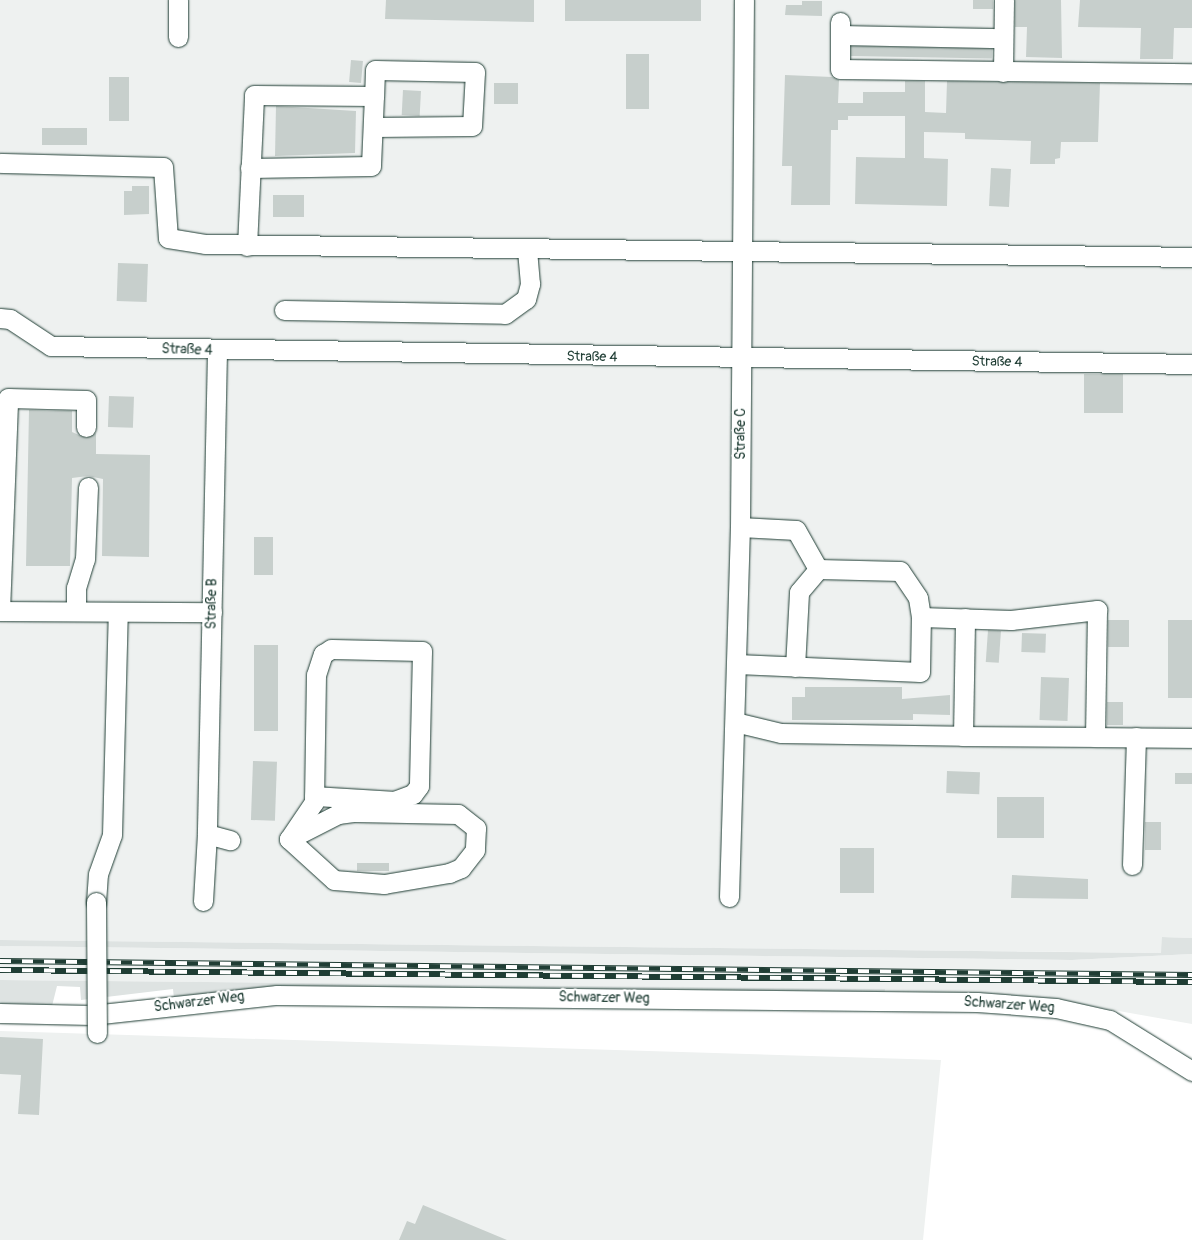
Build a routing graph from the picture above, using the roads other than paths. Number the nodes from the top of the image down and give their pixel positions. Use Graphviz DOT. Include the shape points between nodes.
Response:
graph roads {
  1 [pos="178,0"];
  2 [pos="744,0"];
  3 [pos="1004,0"];
  4 [pos="178,37"];
  5 [pos="1003,38"];
  6 [pos="1003,72"];
  7 [pos="1192,73"];
  8 [pos="374,96"];
  9 [pos="374,127"];
  10 [pos="0,163"];
  11 [pos="250,168"];
  12 [pos="247,246"];
  13 [pos="527,250"];
  14 [pos="742,251"];
  15 [pos="1192,257"];
  16 [pos="284,310"];
  17 [pos="0,318"];
  18 [pos="217,351"];
  19 [pos="741,359"];
  20 [pos="1192,364"];
  21 [pos="86,427"];
  22 [pos="88,487"];
  23 [pos="740,527"];
  24 [pos="818,569"];
  25 [pos="0,610"];
  26 [pos="76,610"];
  27 [pos="118,612"];
  28 [pos="212,612"];
  29 [pos="921,617"];
  30 [pos="965,618"];
  31 [pos="737,664"];
  32 [pos="795,667"];
  33 [pos="736,722"];
  34 [pos="963,736"];
  35 [pos="1095,737"];
  36 [pos="1136,738"];
  37 [pos="1192,738"];
  38 [pos="314,796"];
  39 [pos="207,834"];
  40 [pos="289,839"];
  41 [pos="230,840"];
  42 [pos="1132,866"];
  43 [pos="729,897"];
  44 [pos="203,901"];
  45 [pos="0,1013"];
  46 [pos="97,1033"];
  47 [pos="1192,1070"];
  1 -- 4 [label="street"];
  2 -- 14 [label="street, Straße C"];
  3 -- 5 [label="street"];
  5 -- 6 [label="street"];
  5 -- 6 [label="street" via="840,29 840,69"];
  6 -- 7 [label="street"];
  8 -- 9 [label="street"];
  8 -- 9 [label="street" via="375,70 475,72 472,126"];
  8 -- 11 [label="street" via="254,95"];
  9 -- 11 [label="street" via="371,166"];
  10 -- 12 [label="street" via="164,167 168,238"];
  11 -- 12 [label="street"];
  12 -- 13 [label="street"];
  13 -- 14 [label="street"];
  13 -- 16 [label="street" via="530,284 526,298 505,314"];
  14 -- 15 [label="street"];
  14 -- 19 [label="street, Straße C"];
  17 -- 18 [label="street, Straße 4" via="10,319 51,346"];
  18 -- 19 [label="street, Straße 4"];
  18 -- 28 [label="street, Straße B"];
  19 -- 20 [label="street, Straße 4"];
  19 -- 23 [label="street, Straße C"];
  21 -- 25 [label="street" via="86,400 8,398"];
  22 -- 26 [label="street" via="85,560 76,588"];
  23 -- 24 [label="street" via="796,530"];
  23 -- 31 [label="street, Straße C"];
  24 -- 29 [label="street" via="900,570 918,598"];
  24 -- 32 [label="street" via="799,592"];
  25 -- 26 [label="street"];
  26 -- 27 [label="street"];
  27 -- 28 [label="street"];
  27 -- 46 [label="street, bridge" via="112,836 98,874 96,902"];
  28 -- 39 [label="street, Straße B"];
  29 -- 30 [label="street"];
  29 -- 32 [label="street" via="920,672"];
  30 -- 34 [label="street"];
  30 -- 35 [label="street" via="1011,620 1097,610"];
  31 -- 32 [label="street"];
  31 -- 33 [label="street, Straße C"];
  33 -- 34 [label="street" via="781,732"];
  33 -- 43 [label="street, Straße C"];
  34 -- 35 [label="street"];
  35 -- 36 [label="street"];
  36 -- 37 [label="street"];
  36 -- 42 [label="street"];
  38 -- 38 [label="street" via="316,675 323,654 331,649 422,651 419,786 414,794 394,802"];
  38 -- 40 [label="street"];
  39 -- 41 [label="street"];
  39 -- 44 [label="street, Straße B"];
  40 -- 40 [label="street" via="331,817 355,812 458,814 469,818 476,839 472,857 461,868 384,884 334,880"];
  45 -- 47 [label="street, Schwarzer Weg" via="92,1015 277,995 977,1002 1056,1008 1110,1020"];
}
